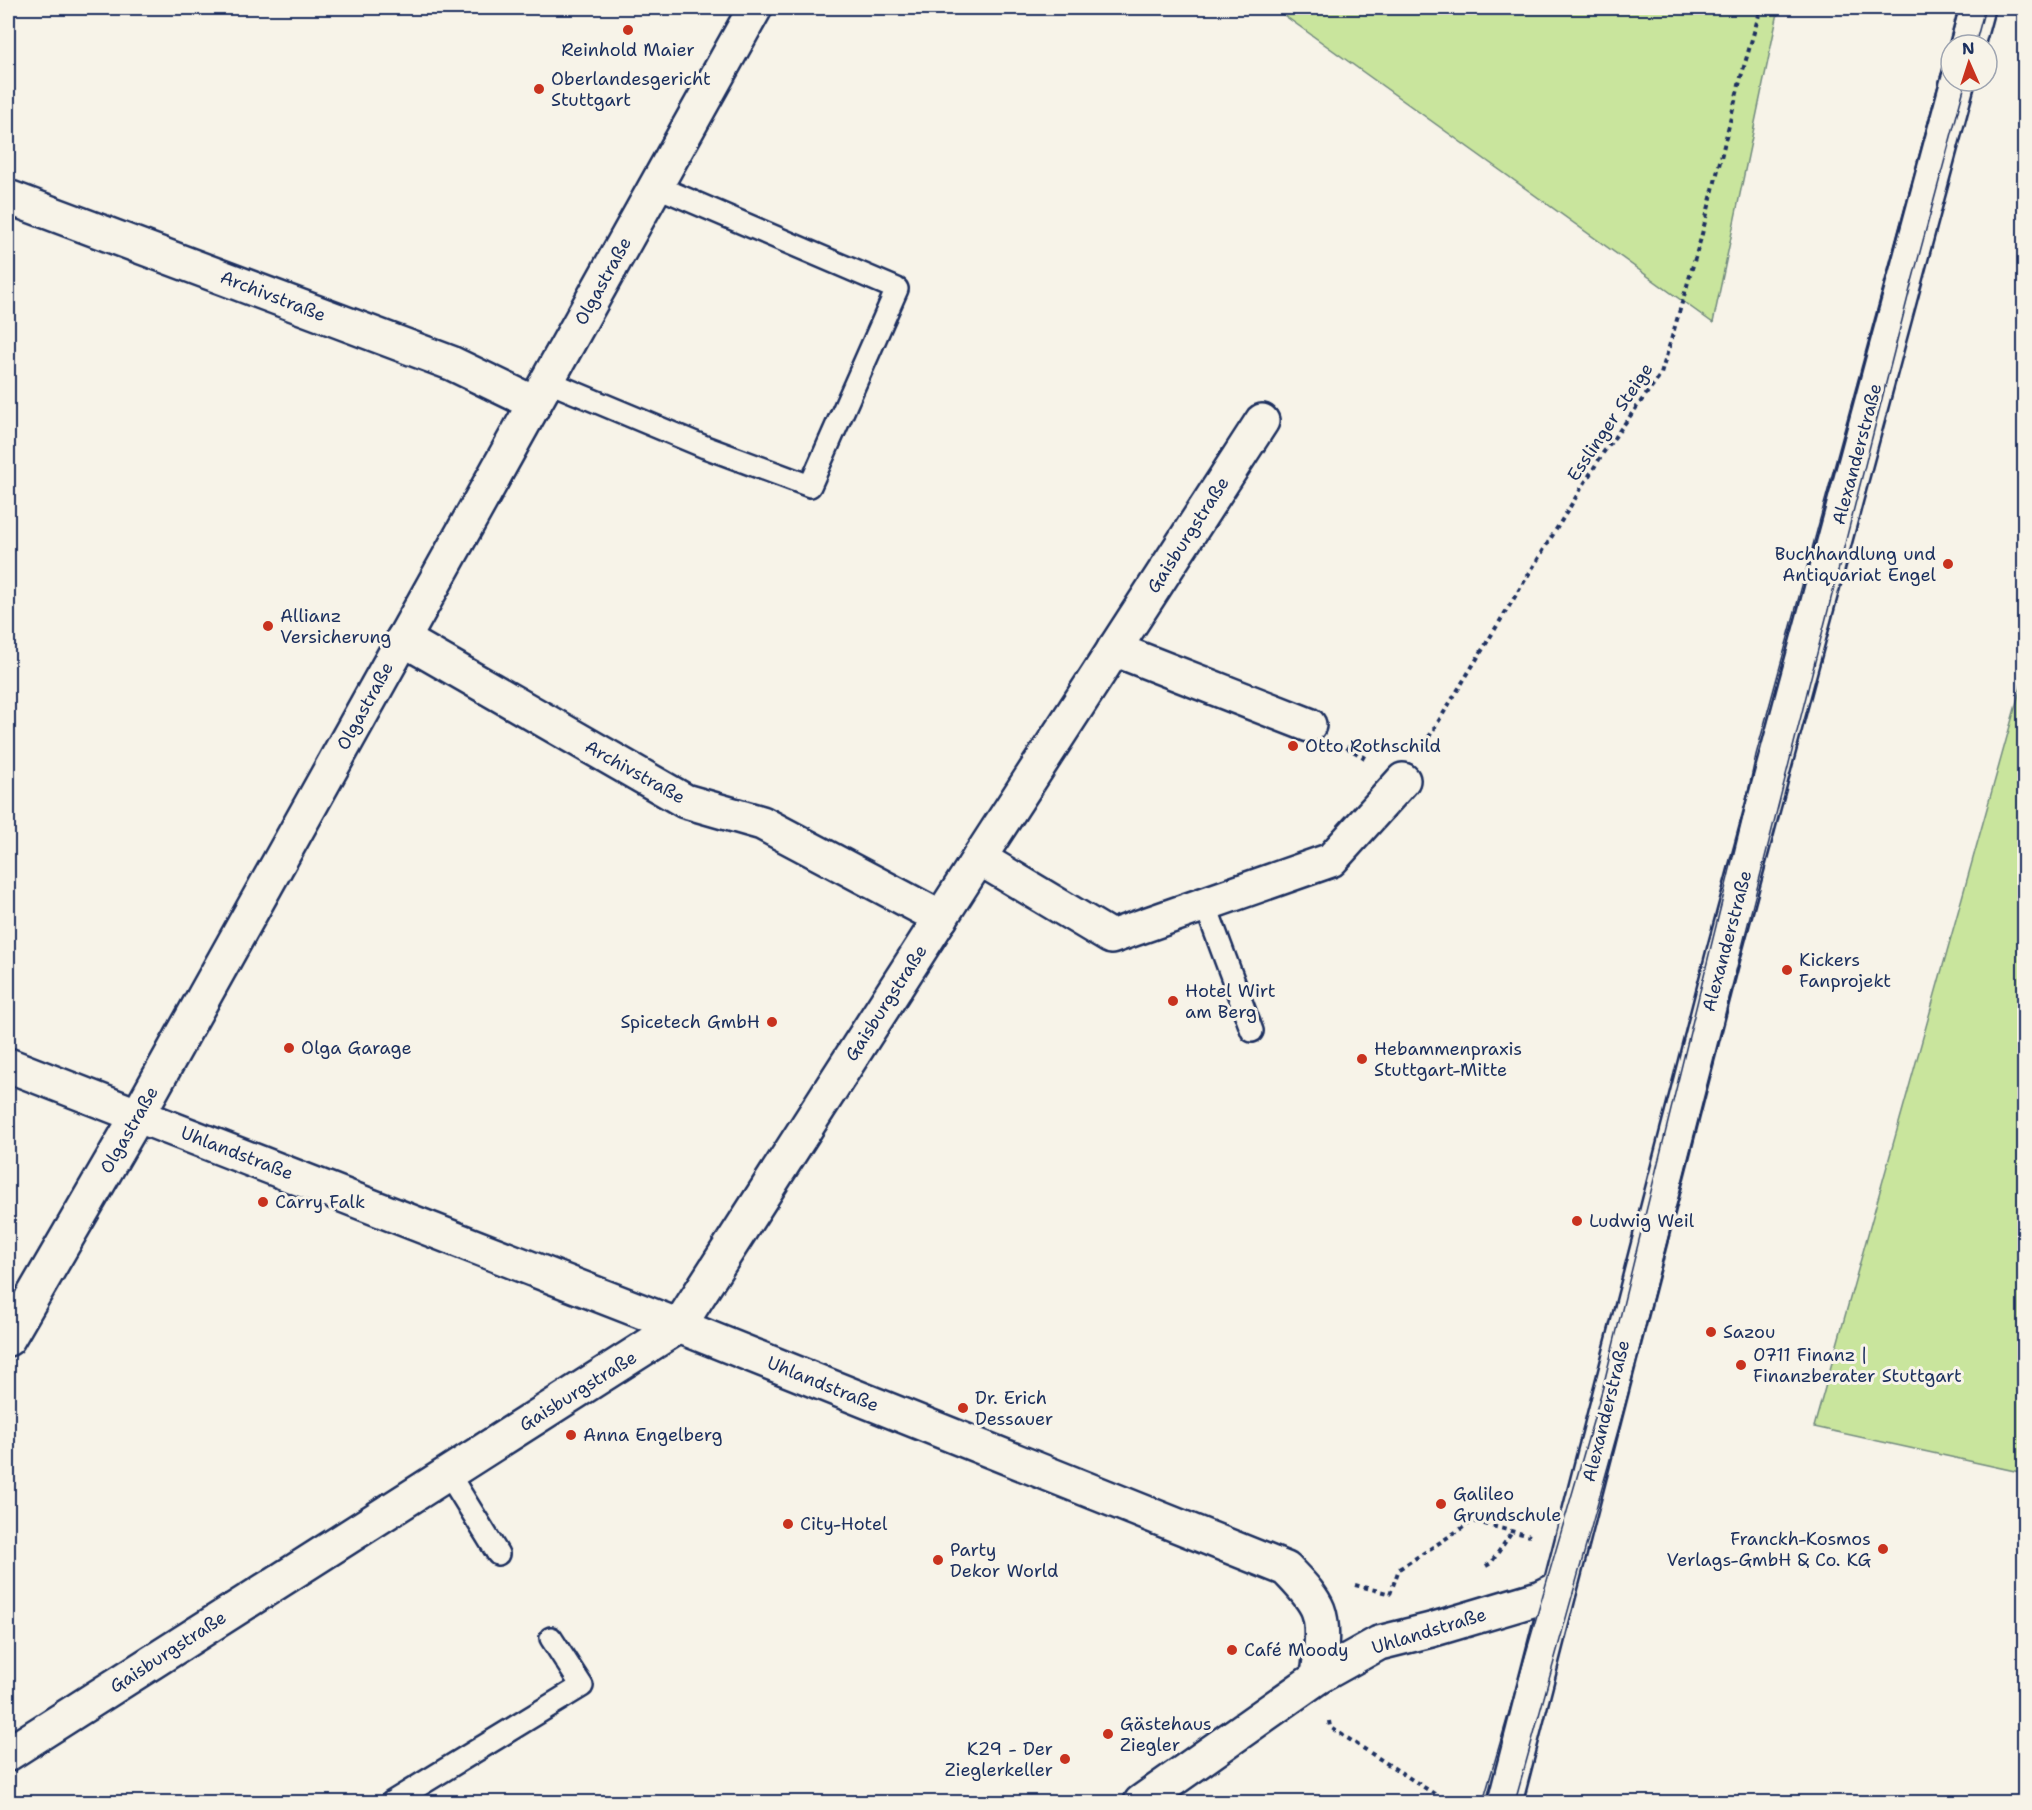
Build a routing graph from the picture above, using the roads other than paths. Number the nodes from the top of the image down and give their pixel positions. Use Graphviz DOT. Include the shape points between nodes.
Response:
graph roads {
  1 [pos="755,8"];
  2 [pos="1977,8"];
  3 [pos="1970,33"];
  4 [pos="1955,93"];
  5 [pos="656,186"];
  6 [pos="8,197"];
  7 [pos="541,392"];
  8 [pos="1262,421"];
  9 [pos="402,639"];
  10 [pos="1114,649"];
  11 [pos="1309,725"];
  12 [pos="1404,780"];
  13 [pos="979,858"];
  14 [pos="1205,904"];
  15 [pos="941,918"];
  16 [pos="1252,1031"];
  17 [pos="8,1065"];
  18 [pos="138,1116"];
  19 [pos="679,1326"];
  20 [pos="8,1339"];
  21 [pos="448,1473"];
  22 [pos="498,1554"];
  23 [pos="1560,1588"];
  24 [pos="551,1638"];
  25 [pos="1318,1677"];
  26 [pos="8,1754"];
  27 [pos="392,1803"];
  28 [pos="1141,1803"];
  29 [pos="1505,1803"];
  1 -- 5 [label="street, Olgastraße"];
  2 -- 3 [label="street"];
  4 -- 23 [label="street, Alexanderstraße" via="1724,952"];
  5 -- 7 [label="street, Olgastraße"];
  5 -- 7 [label="lane" via="897,289 810,486"];
  6 -- 7 [label="street, Archivstraße" via="451,363"];
  7 -- 9 [label="street, Olgastraße"];
  8 -- 10 [label="street, Gaisburgstraße"];
  9 -- 15 [label="street, Archivstraße" via="685,801 762,823"];
  9 -- 18 [label="street, Olgastraße"];
  10 -- 11 [label="street"];
  10 -- 13 [label="street, Gaisburgstraße"];
  12 -- 14 [label="street" via="1331,860"];
  13 -- 14 [label="street" via="1111,937"];
  13 -- 15 [label="street, Gaisburgstraße"];
  14 -- 16 [label="lane"];
  15 -- 19 [label="street, Gaisburgstraße"];
  17 -- 18 [label="street, Uhlandstraße"];
  18 -- 19 [label="street, Uhlandstraße"];
  18 -- 20 [label="street, Olgastraße"];
  19 -- 21 [label="street, Gaisburgstraße"];
  19 -- 25 [label="street, Uhlandstraße" via="1286,1569 1318,1611 1322,1636"];
  21 -- 22 [label="lane"];
  21 -- 26 [label="street, Gaisburgstraße"];
  23 -- 25 [label="street, Uhlandstraße" via="1542,1597 1379,1643"];
  23 -- 29 [label="street, Alexanderstraße"];
  24 -- 27 [label="lane" via="582,1686"];
  25 -- 28 [label="street"];
}
